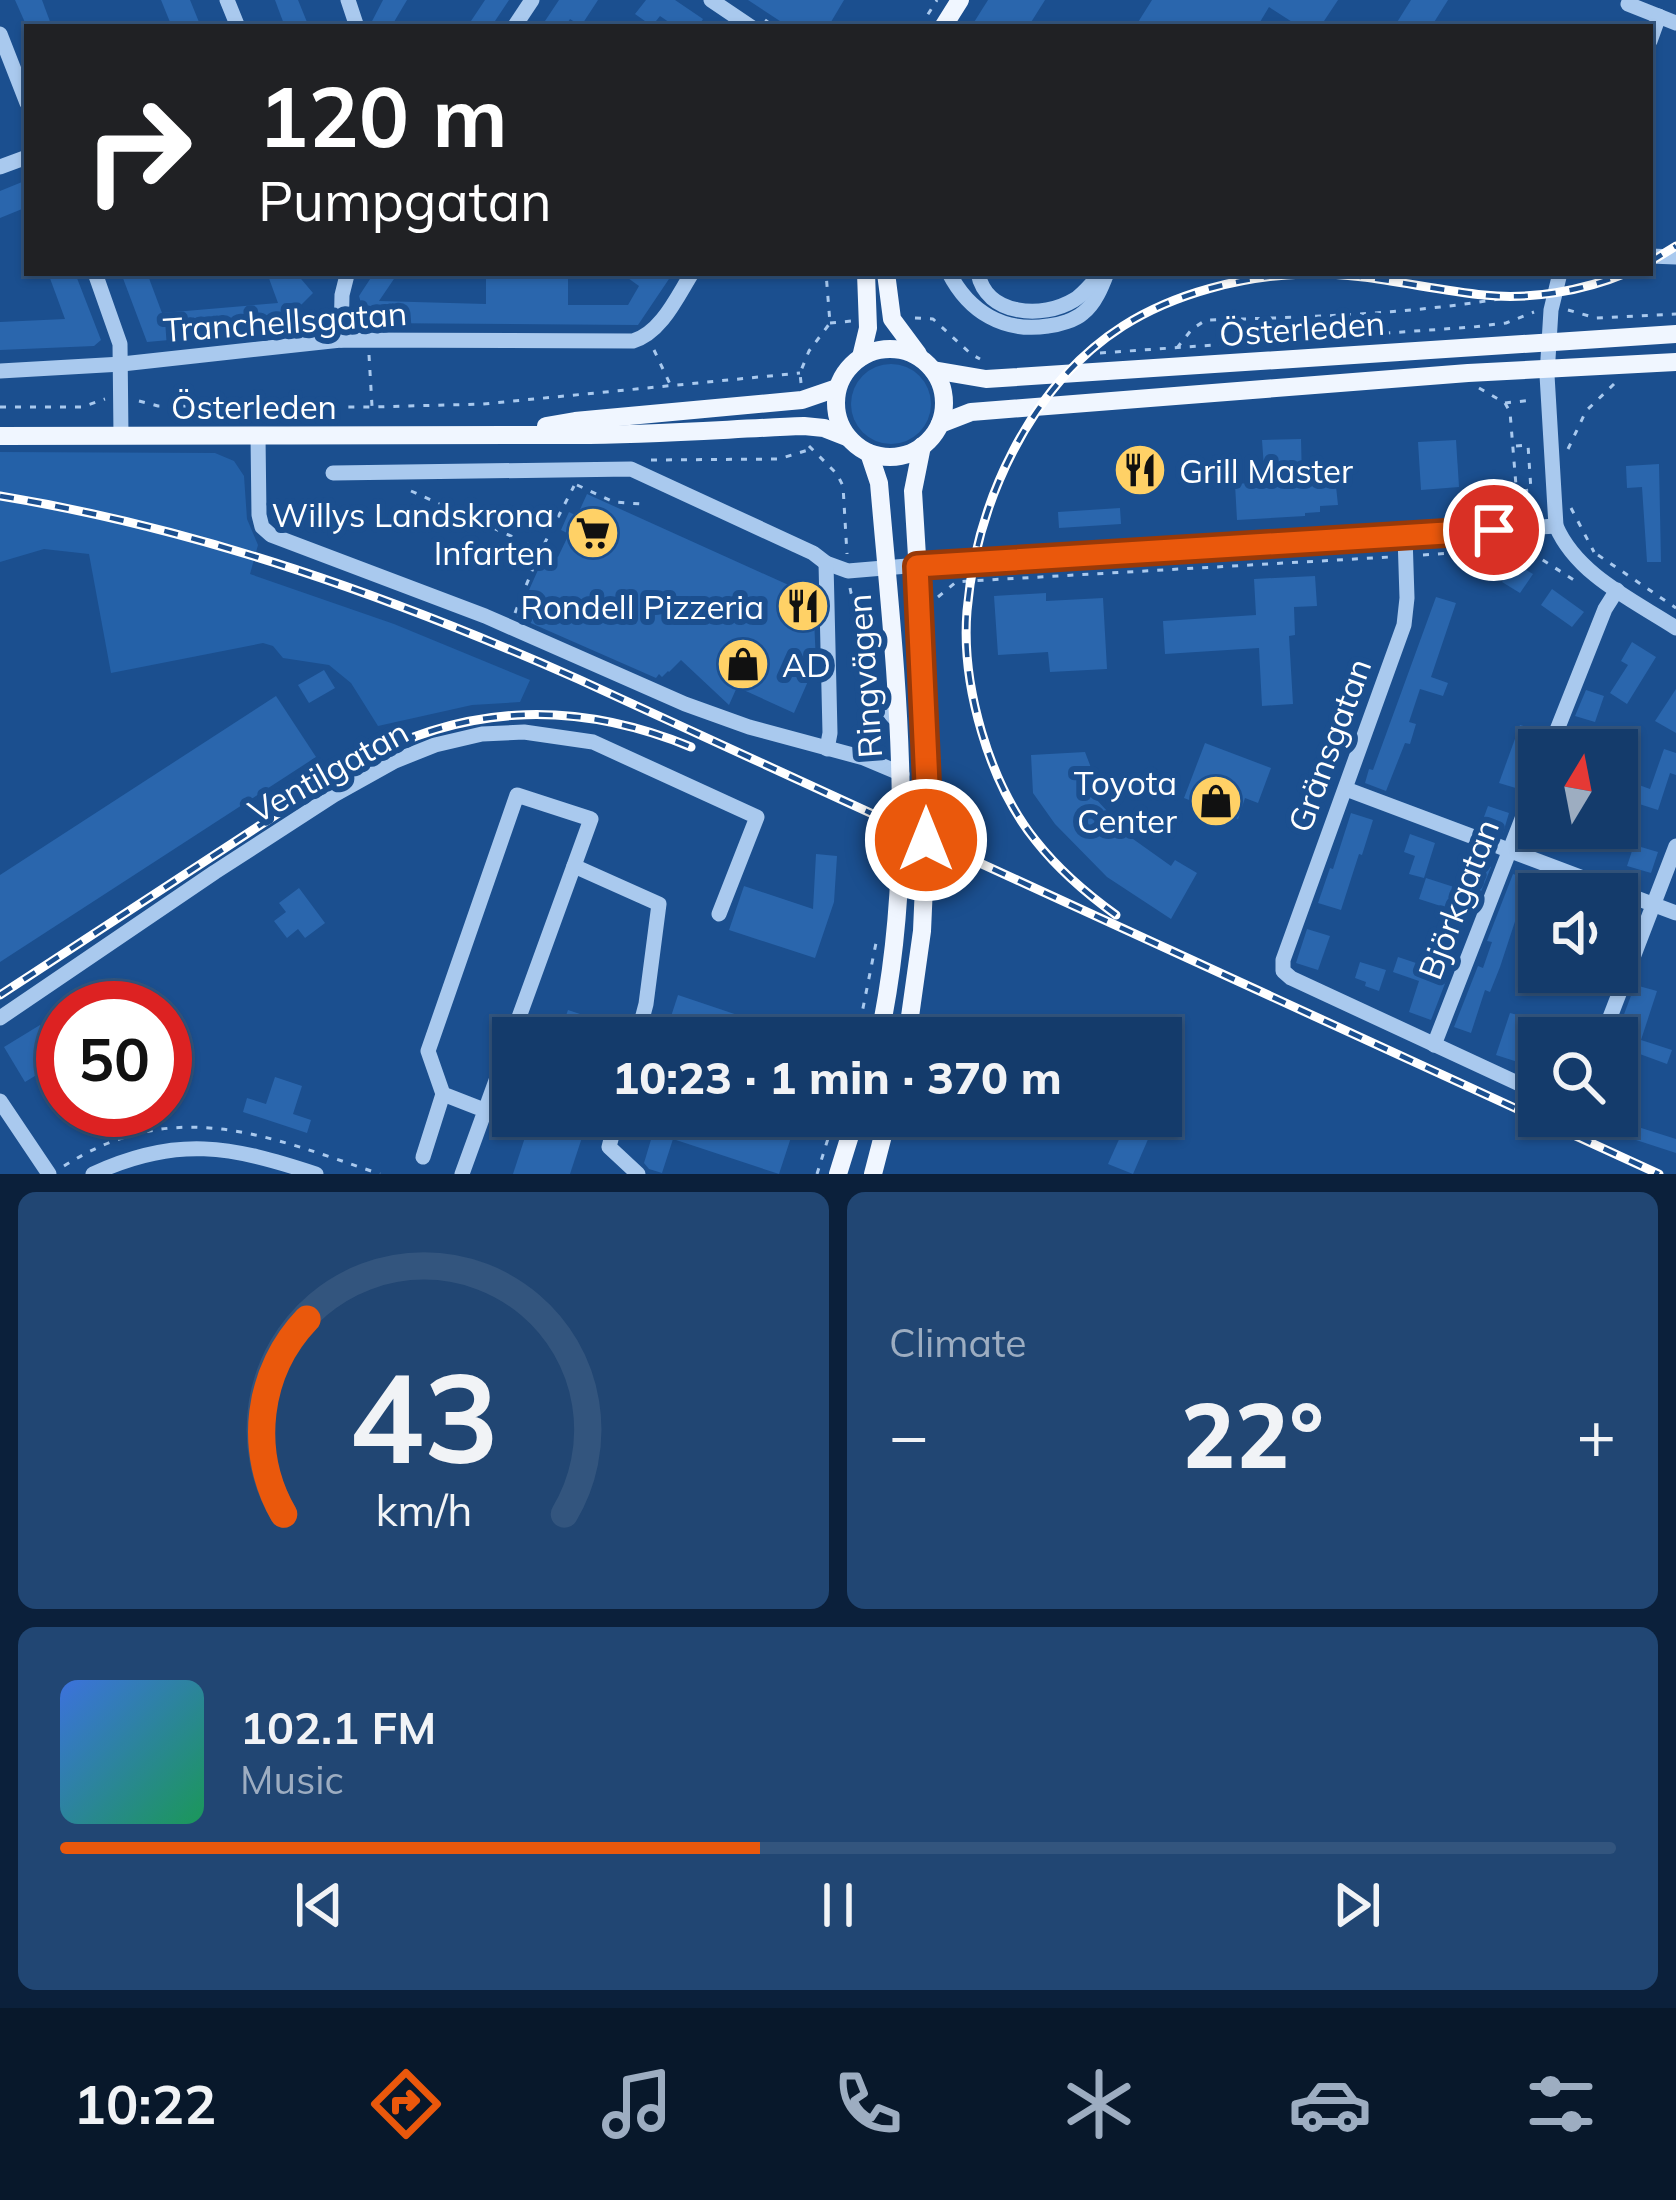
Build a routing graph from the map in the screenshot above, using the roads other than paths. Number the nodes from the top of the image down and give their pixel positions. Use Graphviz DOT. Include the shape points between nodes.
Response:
graph roads {
  1 [pos="711,0"];
  2 [pos="1630,0"];
  3 [pos="1659,16"];
  4 [pos="1676,23"];
  5 [pos="747,24"];
  6 [pos="1653,33"];
  7 [pos="0,34"];
  8 [pos="24,95"];
  9 [pos="96,276"];
  10 [pos="346,276"];
  11 [pos="690,276"];
  12 [pos="866,276"];
  13 [pos="950,276"];
  14 [pos="979,276"];
  15 [pos="1101,276"];
  16 [pos="1103,276"];
  17 [pos="888,278"];
  18 [pos="1558,280"];
  19 [pos="1676,334"];
  20 [pos="340,340"];
  21 [pos="1550,343"];
  22 [pos="861,356"];
  23 [pos="1676,362"];
  24 [pos="122,364"];
  25 [pos="927,364"];
  26 [pos="1547,369"];
  27 [pos="0,371"];
  28 [pos="837,388"];
  29 [pos="940,424"];
  30 [pos="508,433"];
  31 [pos="0,436"];
  32 [pos="121,436"];
  33 [pos="258,436"];
  34 [pos="847,437"];
  35 [pos="922,446"];
  36 [pos="869,453"];
  37 [pos="333,473"];
  38 [pos="1556,526"];
  39 [pos="1405,536"];
  40 [pos="826,563"];
  41 [pos="917,566"];
  42 [pos="886,568"];
  43 [pos="1617,590"];
  44 [pos="1676,628"];
  45 [pos="878,700"];
  46 [pos="899,723"];
  47 [pos="1557,729"];
  48 [pos="827,749"];
  49 [pos="902,774"];
  50 [pos="1346,789"];
  51 [pos="1518,828"];
  52 [pos="1676,846"];
  53 [pos="1509,850"];
  54 [pos="574,866"];
  55 [pos="1653,905"];
  56 [pos="719,914"];
  57 [pos="1676,914"];
  58 [pos="643,1017"];
  59 [pos="882,1017"];
  60 [pos="910,1017"];
  61 [pos="1610,1017"];
  62 [pos="0,1018"];
  63 [pos="1434,1046"];
  64 [pos="1518,1084"];
  65 [pos="443,1094"];
  66 [pos="0,1101"];
  67 [pos="484,1110"];
  68 [pos="612,1137"];
  69 [pos="849,1137"];
  70 [pos="883,1137"];
  71 [pos="423,1157"];
  72 [pos="49,1174"];
  73 [pos="93,1174"];
  74 [pos="316,1174"];
  75 [pos="462,1174"];
  76 [pos="638,1174"];
  77 [pos="838,1174"];
  78 [pos="873,1174"];
  1 -- 5 [label="street"];
  2 -- 3 [label="street"];
  3 -- 4 [label="street"];
  3 -- 6 [label="street"];
  7 -- 8 [label="street"];
  9 -- 24 [label="street"];
  10 -- 20 [label="street"];
  11 -- 20 [label="street, Tranchellsgatan" via="646,338 633,341"];
  12 -- 22 [label="main road"];
  13 -- 16 [label="street" via="985,316 1035,328 1083,314"];
  14 -- 15 [label="street" via="1000,304 1020,312 1076,299"];
  17 -- 25 [label="main road" via="892,319"];
  18 -- 21 [label="street"];
  19 -- 21 [label="main road, Österleden"];
  20 -- 24 [label="street, Tranchellsgatan"];
  21 -- 25 [label="main road, Österleden" via="986,379"];
  21 -- 26 [label="street"];
  22 -- 25 [label="main road" via="890,348"];
  22 -- 28 [label="main road"];
  23 -- 26 [label="main road, Österleden"];
  24 -- 27 [label="street, Tranchellsgatan"];
  24 -- 32 [label="street"];
  25 -- 29 [label="main road" via="943,391"];
  26 -- 29 [label="main road, Österleden" via="971,412"];
  26 -- 38 [label="street"];
  28 -- 30 [label="main road, Österleden" via="802,400"];
  28 -- 34 [label="main road" via="836,414"];
  29 -- 35 [label="main road"];
  30 -- 33 [label="main road, Österleden"];
  30 -- 34 [label="main road, Österleden" via="804,426"];
  31 -- 32 [label="main road, Österleden"];
  32 -- 33 [label="main road, Österleden"];
  33 -- 48 [label="street" via="259,514 271,535 685,704"];
  34 -- 36 [label="main road"];
  35 -- 36 [label="main road" via="896,457"];
  35 -- 41 [label="main road, Ringvägen" via="913,490"];
  36 -- 42 [label="main road, Ringvägen"];
  37 -- 40 [label="street" via="576,477 631,469"];
  38 -- 39 [label="street"];
  38 -- 43 [label="street" via="1570,552"];
  39 -- 41 [label="street"];
  39 -- 50 [label="street, Gränsgatan" via="1404,626"];
  40 -- 42 [label="street" via="848,571"];
  40 -- 48 [label="street"];
  41 -- 42 [label="street"];
  41 -- 60 [label="main road, Ringvägen" via="926,840"];
  42 -- 46 [label="main road, Ringvägen"];
  43 -- 44 [label="street"];
  43 -- 47 [label="street"];
  45 -- 46 [label="street"];
  46 -- 49 [label="main road, Ringvägen"];
  48 -- 49 [label="street"];
  49 -- 59 [label="main road, Ringvägen" via="898,924"];
  50 -- 53 [label="street"];
  50 -- 63 [label="street, Gränsgatan" via="1283,971"];
  51 -- 53 [label="street, Björkgatan"];
  52 -- 55 [label="street"];
  53 -- 55 [label="street"];
  53 -- 63 [label="street, Björkgatan"];
  54 -- 58 [label="street" via="659,904"];
  54 -- 65 [label="street" via="591,819 517,795 428,1051"];
  54 -- 67 [label="street"];
  55 -- 57 [label="street"];
  55 -- 61 [label="street"];
  56 -- 62 [label="street, Ventilgatan" via="758,817 593,742 482,734 395,761 334,795"];
  63 -- 64 [label="street"];
  65 -- 67 [label="street"];
  65 -- 71 [label="street"];
  66 -- 72 [label="street"];
  67 -- 75 [label="street"];
  68 -- 76 [label="street" via="610,1147"];
  69 -- 77 [label="main road"];
  70 -- 78 [label="main road"];
  73 -- 74 [label="street" via="141,1155 192,1148 246,1152"];
}
